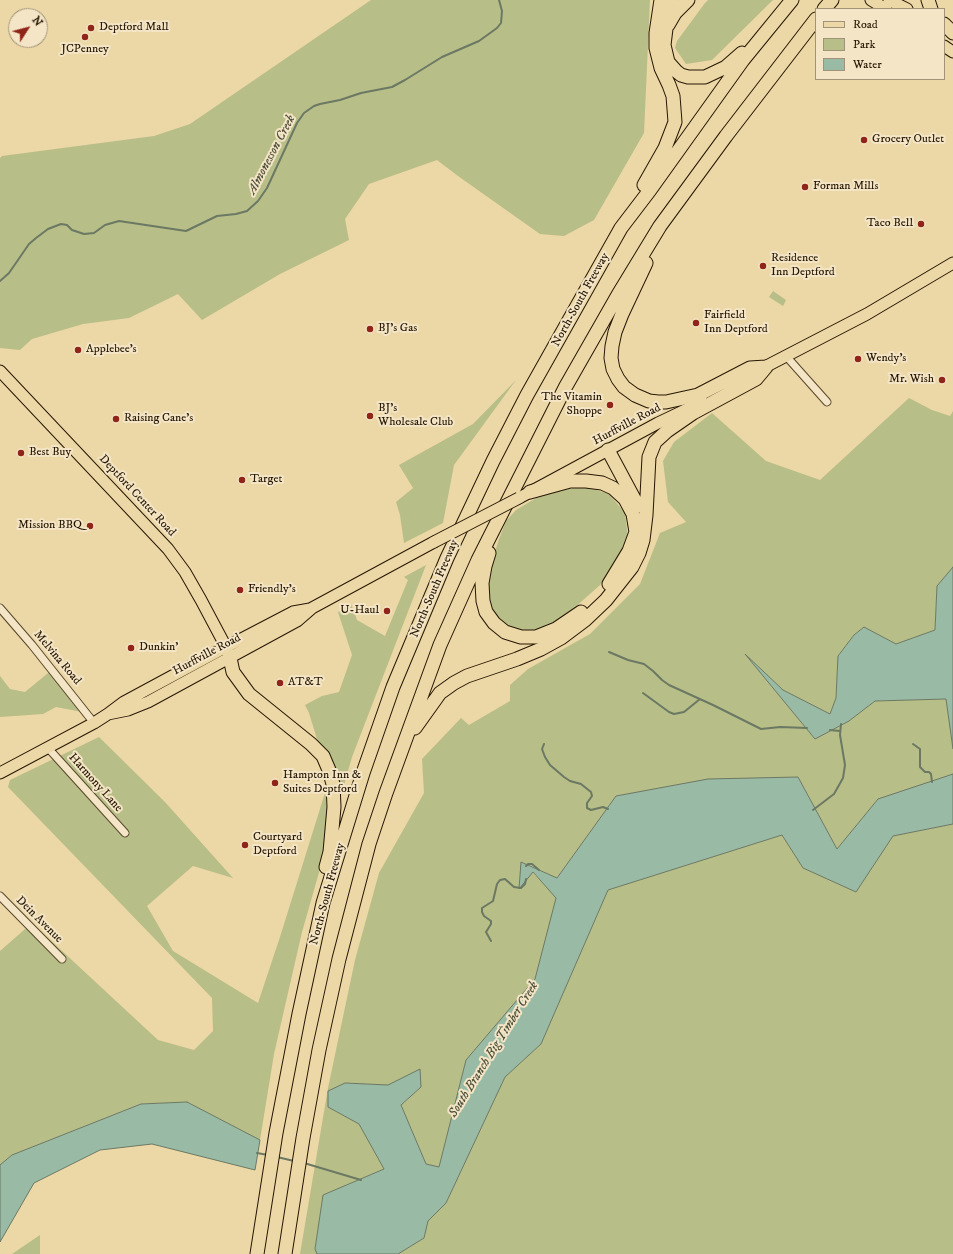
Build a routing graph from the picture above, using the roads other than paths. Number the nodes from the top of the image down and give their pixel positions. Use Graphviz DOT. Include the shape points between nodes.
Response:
graph roads {
  1 [pos="661,0"];
  2 [pos="672,0"];
  3 [pos="688,0"];
  4 [pos="792,0"];
  5 [pos="832,0"];
  6 [pos="871,0"];
  7 [pos="889,0"];
  8 [pos="825,8"];
  9 [pos="884,8"];
  10 [pos="905,8"];
  11 [pos="780,15"];
  12 [pos="815,21"];
  13 [pos="945,25"];
  14 [pos="666,28"];
  15 [pos="953,33"];
  16 [pos="660,226"];
  17 [pos="620,228"];
  18 [pos="953,263"];
  19 [pos="786,356"];
  20 [pos="766,367"];
  21 [pos="0,371"];
  22 [pos="827,402"];
  23 [pos="608,450"];
  24 [pos="524,495"];
  25 [pos="503,511"];
  26 [pos="645,523"];
  27 [pos="0,608"];
  28 [pos="228,653"];
  29 [pos="94,723"];
  30 [pos="406,739"];
  31 [pos="48,748"];
  32 [pos="0,773"];
  33 [pos="125,833"];
  34 [pos="0,896"];
  35 [pos="323,903"];
  36 [pos="62,959"];
  37 [pos="257,1254"];
  38 [pos="285,1254"];
  1 -- 17 [label="highway" via="656,48 673,96 675,122 665,148"];
  2 -- 14 [label="highway"];
  3 -- 14 [label="highway" via="675,13"];
  4 -- 11 [label="highway, North-South Freeway"];
  5 -- 8 [label="highway"];
  6 -- 9 [label="main road"];
  7 -- 10 [label="main road"];
  11 -- 14 [label="highway" via="726,67 700,78 688,78 668,62 664,45"];
  11 -- 17 [label="highway, North-South Freeway" via="743,60"];
  12 -- 16 [label="highway"];
  13 -- 15 [label="highway"];
  16 -- 20 [label="highway" via="613,339 611,364 621,383 640,398 666,402 698,395 750,368"];
  16 -- 25 [label="highway" via="566,386"];
  17 -- 35 [label="highway, North-South Freeway" via="527,395 447,558 393,688 363,772"];
  18 -- 19 [label="main road, Hurffville Road" via="874,310"];
  19 -- 20 [label="main road, Hurffville Road"];
  19 -- 22 [label="street"];
  20 -- 23 [label="main road, Hurffville Road"];
  20 -- 26 [label="highway" via="756,379 693,413 656,442 648,457"];
  21 -- 28 [label="main road, Deptford Center Road" via="168,549 188,578"];
  23 -- 24 [label="main road, Hurffville Road"];
  23 -- 26 [label="highway"];
  24 -- 25 [label="highway" via="570,481 602,483 613,488 625,499 633,514 636,532 629,551 606,587 575,617 556,629 536,637 521,637 505,632 486,612 483,601 482,582 485,566"];
  24 -- 28 [label="main road, Hurffville Road, bridge" via="312,608 297,621"];
  25 -- 30 [label="highway" via="440,645"];
  26 -- 30 [label="highway" via="643,540 632,567 606,600 585,620 541,649 454,683 440,693"];
  27 -- 29 [label="street, Melvina Road"];
  28 -- 29 [label="main road, Hurffville Road" via="148,702 108,714"];
  28 -- 35 [label="highway" via="232,672 249,694 311,744 323,756 330,770 334,807"];
  29 -- 31 [label="main road, Hurffville Road"];
  30 -- 38 [label="highway" via="369,844 339,959 319,1050"];
  31 -- 32 [label="main road, Hurffville Road"];
  31 -- 33 [label="street, Harmony Lane"];
  34 -- 36 [label="street, Dein Avenue"];
  35 -- 37 [label="highway, North-South Freeway" via="298,1014"];
}
